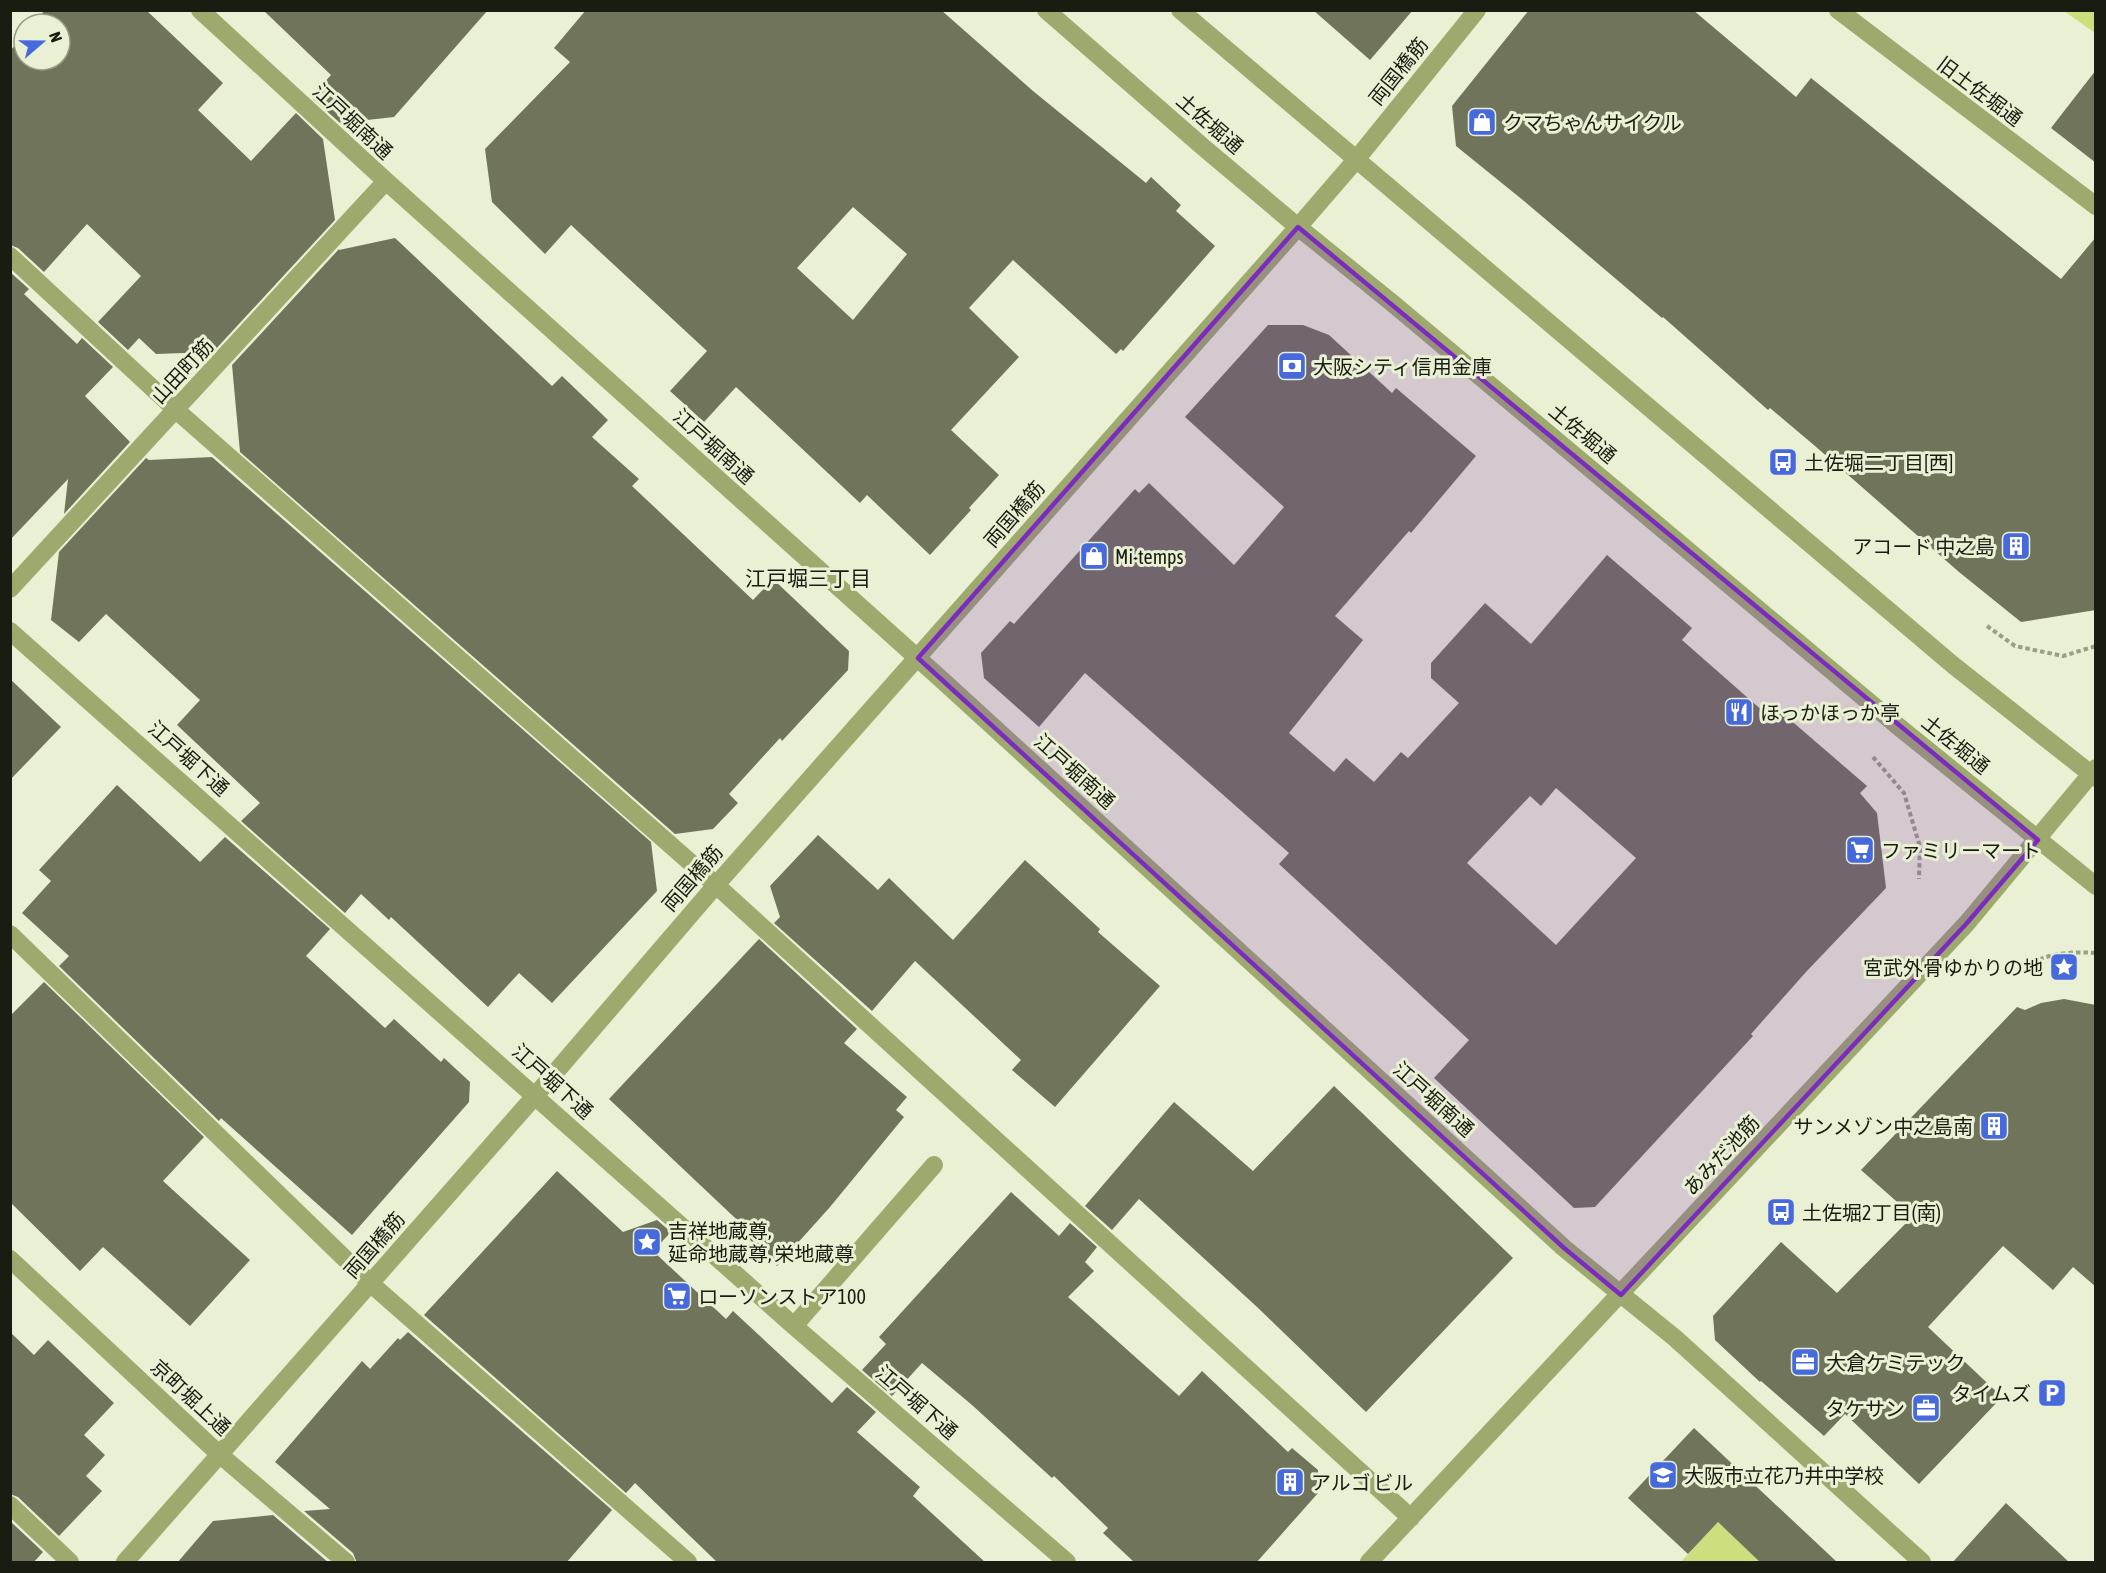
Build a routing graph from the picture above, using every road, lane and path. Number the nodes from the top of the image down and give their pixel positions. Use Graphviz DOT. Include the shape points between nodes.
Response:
graph roads {
  1 [pos="200,10"];
  2 [pos="1046,10"];
  3 [pos="1179,10"];
  4 [pos="1477,10"];
  5 [pos="1838,10"];
  6 [pos="1355,160"];
  7 [pos="386,181"];
  8 [pos="2096,206"];
  9 [pos="1298,227"];
  10 [pos="10,256"];
  11 [pos="176,410"];
  12 [pos="10,589"];
  13 [pos="1987,626"];
  14 [pos="10,631"];
  15 [pos="2096,646"];
  16 [pos="918,658"];
  17 [pos="1873,757"];
  18 [pos="2094,774"];
  19 [pos="2038,840"];
  20 [pos="1919,879"];
  21 [pos="716,885"];
  22 [pos="2096,886"];
  23 [pos="10,934"];
  24 [pos="2096,953"];
  25 [pos="2019,969"];
  26 [pos="536,1096"];
  27 [pos="934,1165"];
  28 [pos="10,1259"];
  29 [pos="370,1283"];
  30 [pos="1621,1294"];
  31 [pos="794,1326"];
  32 [pos="219,1454"];
  33 [pos="10,1505"];
  34 [pos="1411,1518"];
  35 [pos="70,1563"];
  36 [pos="125,1563"];
  37 [pos="346,1563"];
  38 [pos="688,1563"];
  39 [pos="1066,1563"];
  40 [pos="1369,1563"];
  41 [pos="1922,1563"];
  1 -- 7 [label="street, 江戸堀南通"];
  2 -- 9 [label="street, 土佐堀通"];
  3 -- 6 [label="street"];
  4 -- 6 [label="street, 両国橋筋"];
  5 -- 8 [label="street, 旧土佐堀通"];
  6 -- 9 [label="street, 両国橋筋"];
  6 -- 18 [label="street" via="1953,665"];
  7 -- 11 [label="street, 山田町筋"];
  7 -- 16 [label="street, 江戸堀南通"];
  9 -- 16 [label="street, 両国橋筋"];
  9 -- 19 [label="street, 土佐堀通"];
  10 -- 11 [label="street"];
  11 -- 12 [label="street, 山田町筋"];
  11 -- 21 [label="street"];
  13 -- 15 [label="path" via="2015,646 2063,656"];
  14 -- 26 [label="street, 江戸堀下通"];
  16 -- 21 [label="street, 両国橋筋"];
  16 -- 30 [label="street, 江戸堀南通" via="1564,1248"];
  17 -- 20 [label="path" via="1904,793 1920,847"];
  18 -- 19 [label="street, あみだ池筋"];
  19 -- 22 [label="street, 土佐堀通"];
  19 -- 30 [label="street, あみだ池筋" via="1967,923"];
  21 -- 26 [label="street, 両国橋筋"];
  21 -- 34 [label="street"];
  23 -- 29 [label="street"];
  24 -- 25 [label="path" via="2067,951"];
  26 -- 29 [label="street, 両国橋筋"];
  26 -- 31 [label="street, 江戸堀下通"];
  27 -- 31 [label="street"];
  28 -- 32 [label="street, 京町堀上通"];
  29 -- 32 [label="street, 両国橋筋"];
  29 -- 38 [label="street"];
  30 -- 34 [label="street, あみだ池筋"];
  30 -- 41 [label="street, 江戸堀南通" via="1675,1338"];
  31 -- 39 [label="street, 江戸堀下通"];
  32 -- 36 [label="street, 両国橋筋"];
  32 -- 37 [label="street, 京町堀上通"];
  33 -- 35 [label="street"];
  34 -- 40 [label="street, あみだ池筋"];
}
